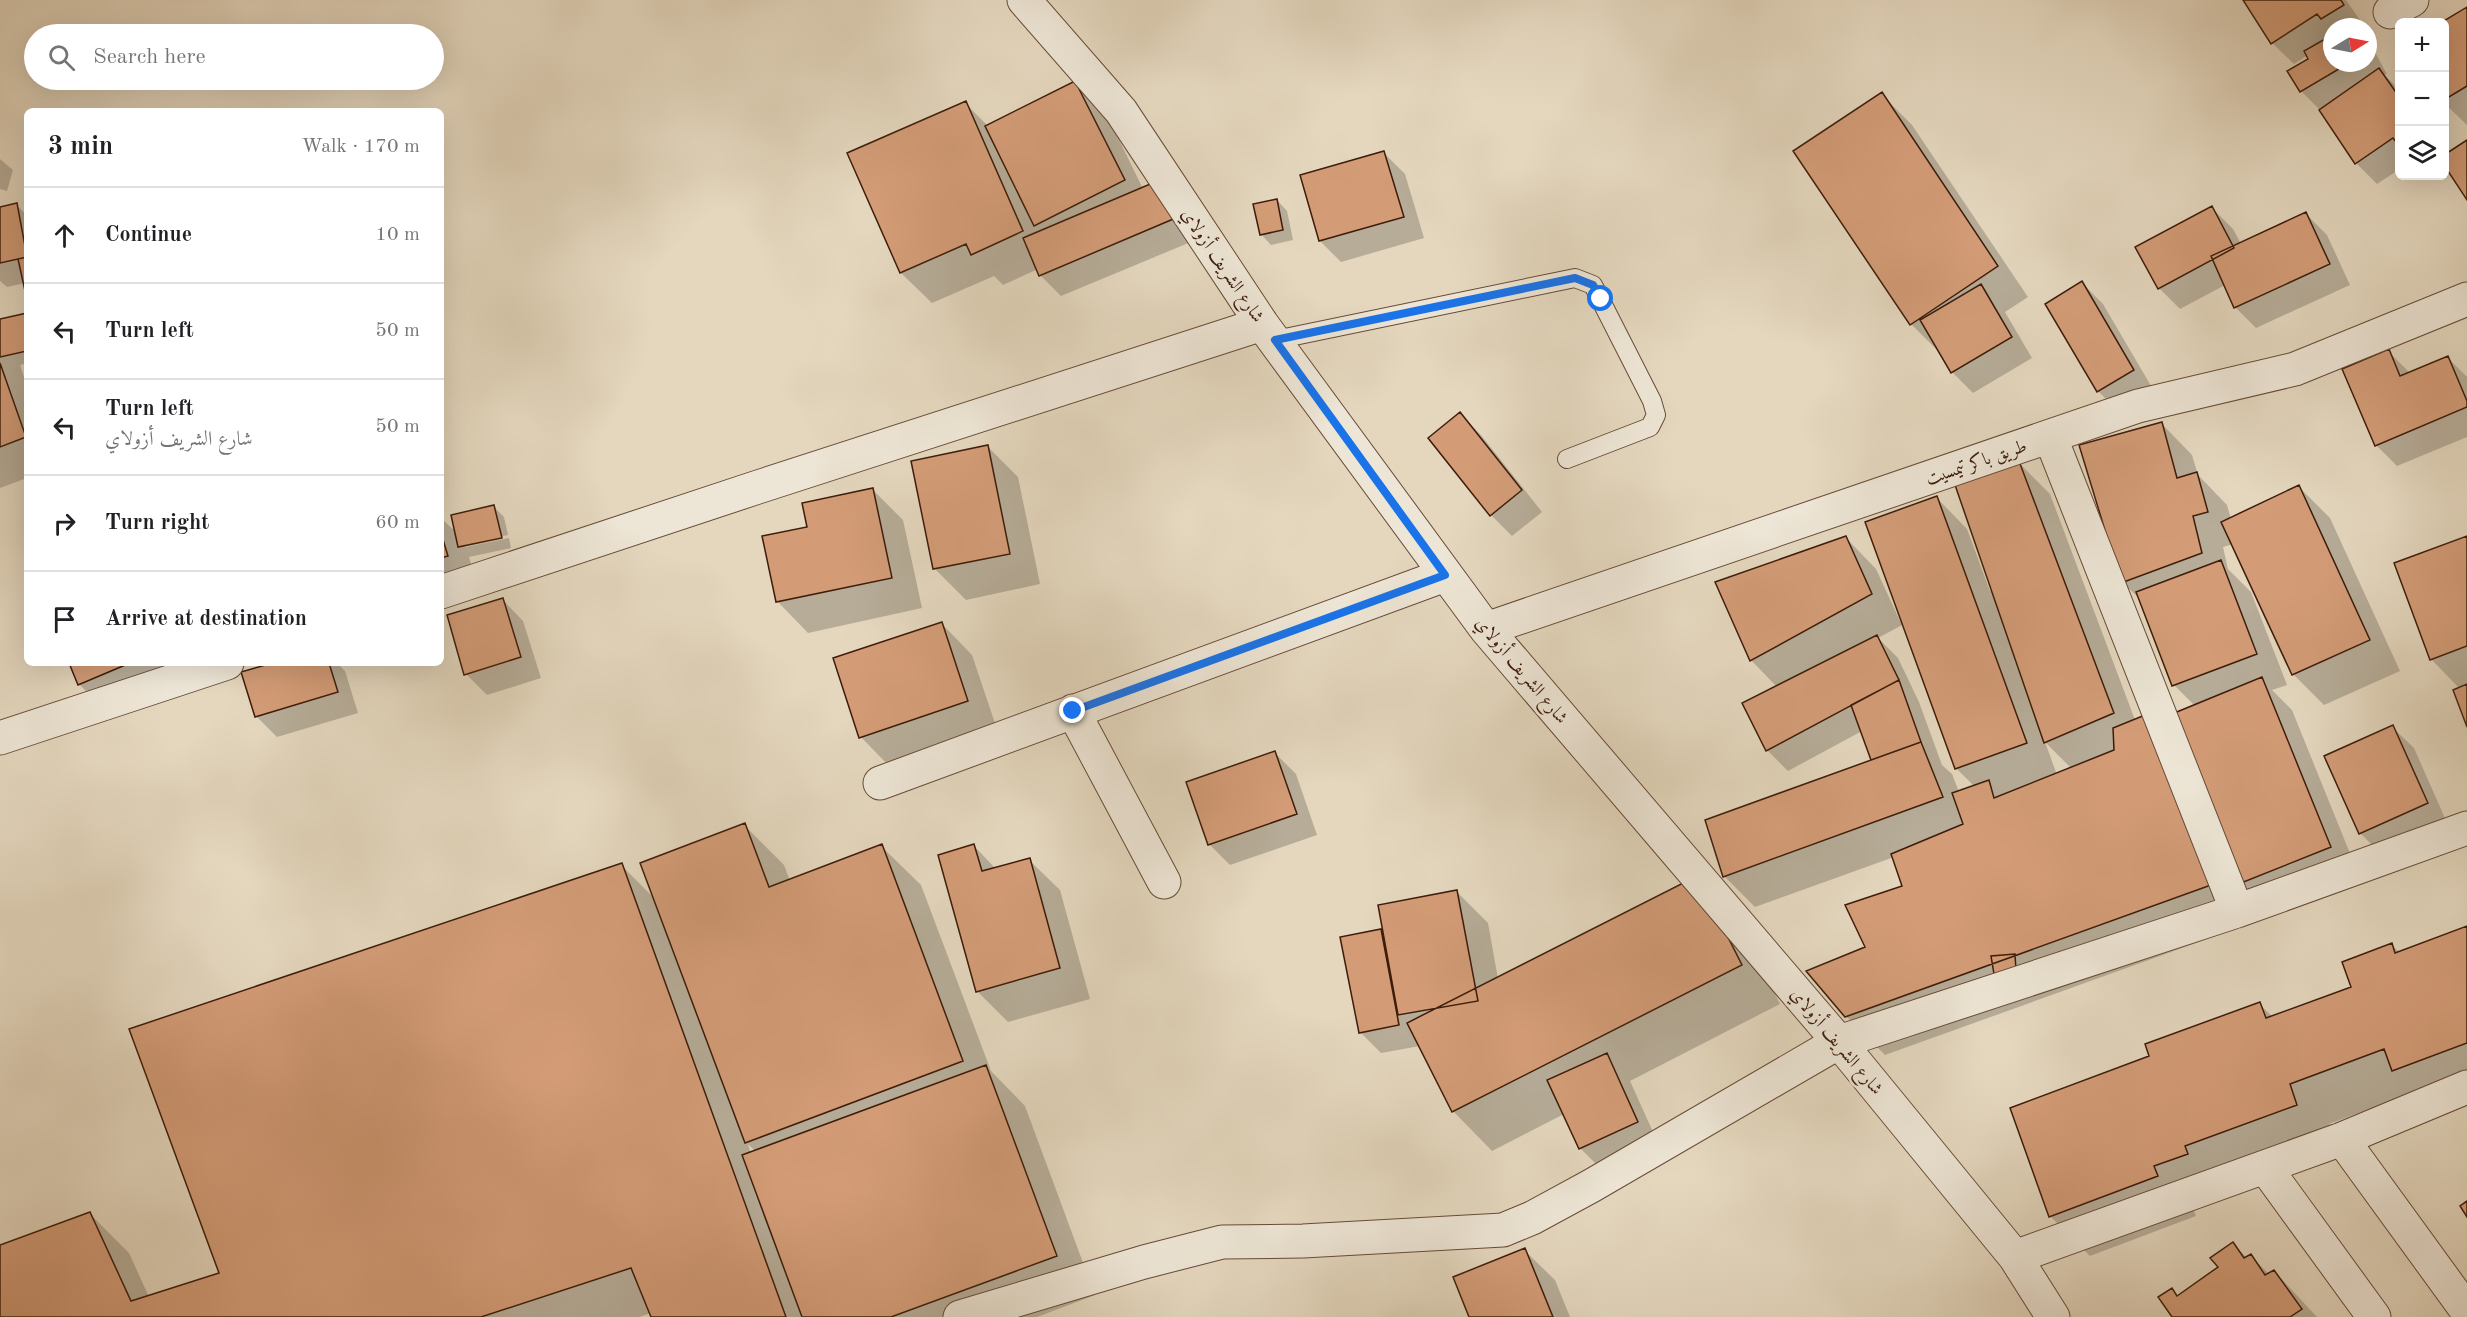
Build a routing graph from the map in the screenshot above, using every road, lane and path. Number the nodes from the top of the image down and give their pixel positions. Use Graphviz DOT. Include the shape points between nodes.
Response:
graph roads {
  1 [pos="1024,0"];
  2 [pos="2467,300"];
  3 [pos="1269,332"];
  4 [pos="2050,436"];
  5 [pos="1567,459"];
  6 [pos="1445,575"];
  7 [pos="444,591"];
  8 [pos="1486,629"];
  9 [pos="218,666"];
  10 [pos="1073,711"];
  11 [pos="0,738"];
  12 [pos="880,783"];
  13 [pos="2467,828"];
  14 [pos="1164,882"];
  15 [pos="2237,911"];
  16 [pos="1839,1042"];
  17 [pos="2467,1087"];
  18 [pos="2342,1139"];
  19 [pos="2265,1167"];
  20 [pos="2015,1257"];
  21 [pos="2467,1311"];
  22 [pos="960,1317"];
  23 [pos="2053,1317"];
  24 [pos="2374,1317"];
  1 -- 3 [label="street, شارع الشريف أزولاي" via="1121,111"];
  2 -- 4 [label="street, طريق باكر تيمسيت" via="2295,369 2138,406"];
  3 -- 5 [label="lane" via="1575,278 1593,285 1653,401 1656,415 1650,427"];
  3 -- 6 [label="street, شارع الشريف أزولاي"];
  3 -- 7 [label="street" via="758,487"];
  4 -- 8 [label="street, طريق باكر تيمسيت"];
  4 -- 15 [label="street"];
  6 -- 8 [label="street, شارع الشريف أزولاي"];
  6 -- 10 [label="street"];
  8 -- 16 [label="street, شارع الشريف أزولاي"];
  9 -- 11 [label="street"];
  10 -- 12 [label="street"];
  10 -- 14 [label="street"];
  13 -- 15 [label="street"];
  15 -- 16 [label="street"];
  16 -- 20 [label="street, شارع الشريف أزولاي"];
  16 -- 22 [label="street" via="1591,1186 1503,1230 1222,1242"];
  17 -- 18 [label="street"];
  18 -- 19 [label="street"];
  18 -- 21 [label="street"];
  19 -- 20 [label="street"];
  19 -- 24 [label="street"];
  20 -- 23 [label="street, شارع الشريف أزولاي"];
}
